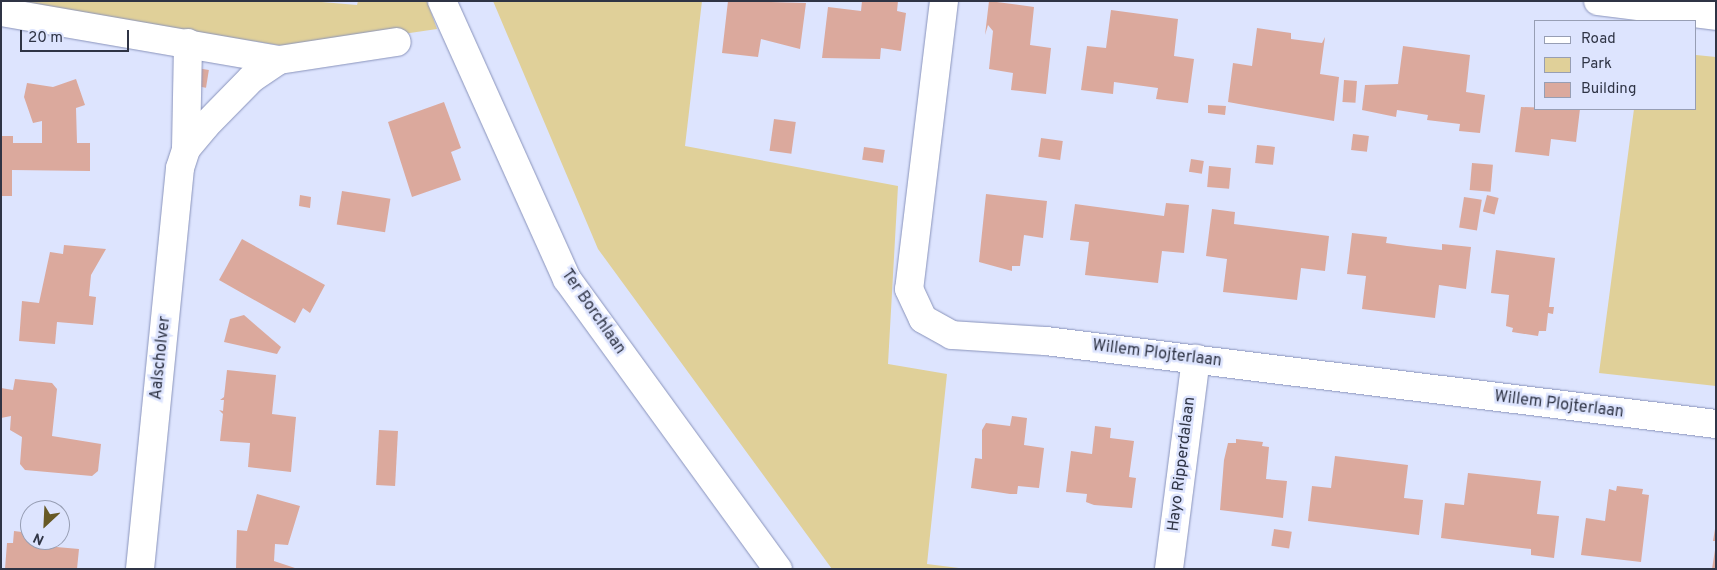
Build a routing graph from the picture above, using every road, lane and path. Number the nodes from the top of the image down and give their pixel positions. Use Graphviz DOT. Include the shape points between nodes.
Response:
graph roads {
  1 [pos="442,1"];
  2 [pos="944,1"];
  3 [pos="1598,1"];
  4 [pos="1,12"];
  5 [pos="1716,16"];
  6 [pos="398,42"];
  7 [pos="188,43"];
  8 [pos="279,60"];
  9 [pos="186,149"];
  10 [pos="1196,359"];
  11 [pos="1716,424"];
  12 [pos="140,569"];
  13 [pos="778,569"];
  14 [pos="1169,569"];
  1 -- 13 [label="street, Ter Borchlaan" via="567,279"];
  2 -- 10 [label="street, Willem Plojterlaan" via="909,289 923,319 952,335 1046,341"];
  3 -- 5 [label="street"];
  4 -- 7 [label="street, Aalscholver"];
  6 -- 8 [label="street, Aalscholver"];
  7 -- 8 [label="street, Aalscholver"];
  7 -- 9 [label="street, Aalscholver"];
  8 -- 9 [label="street, Aalscholver" via="251,79"];
  9 -- 12 [label="street, Aalscholver" via="180,168"];
  10 -- 11 [label="street, Willem Plojterlaan"];
  10 -- 14 [label="street, Hayo Ripperdalaan"];
}
